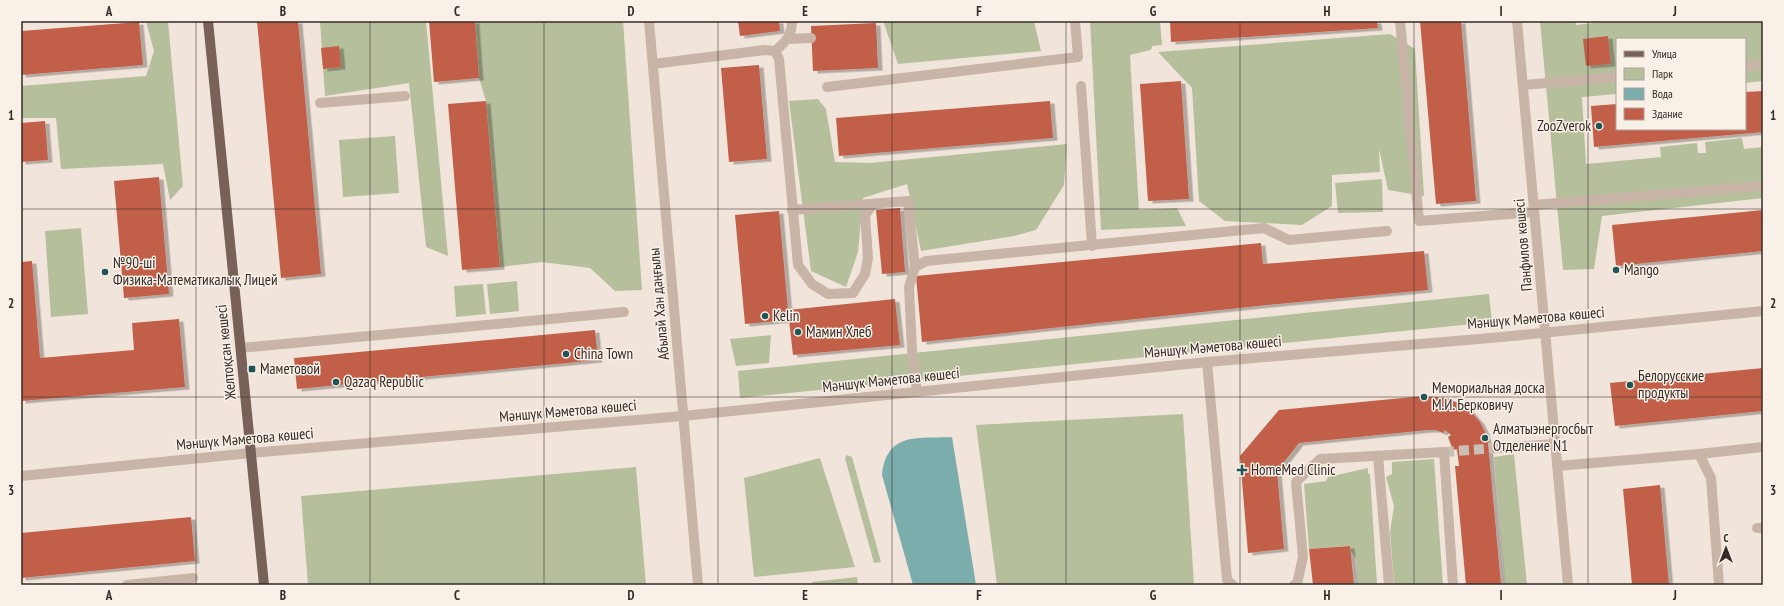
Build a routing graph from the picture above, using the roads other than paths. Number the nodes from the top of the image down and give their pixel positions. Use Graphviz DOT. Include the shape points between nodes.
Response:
graph roads {
  1 [pos="208,21"];
  2 [pos="649,21"];
  3 [pos="792,21"];
  4 [pos="1075,21"];
  5 [pos="1400,21"];
  6 [pos="1517,21"];
  7 [pos="811,38"];
  8 [pos="788,39"];
  9 [pos="775,51"];
  10 [pos="653,64"];
  11 [pos="1763,64"];
  12 [pos="1746,66"];
  13 [pos="1616,77"];
  14 [pos="1523,85"];
  15 [pos="1081,86"];
  16 [pos="827,87"];
  17 [pos="404,96"];
  18 [pos="320,103"];
  19 [pos="1763,186"];
  20 [pos="873,204"];
  21 [pos="1534,209"];
  22 [pos="792,210"];
  23 [pos="1387,231"];
  24 [pos="1092,246"];
  25 [pos="915,267"];
  26 [pos="1763,311"];
  27 [pos="624,312"];
  28 [pos="1545,333"];
  29 [pos="241,348"];
  30 [pos="1208,362"];
  31 [pos="917,392"];
  32 [pos="683,416"];
  33 [pos="1555,444"];
  34 [pos="1763,447"];
  35 [pos="1495,448"];
  36 [pos="251,453"];
  37 [pos="1699,454"];
  38 [pos="1378,456"];
  39 [pos="1557,466"];
  40 [pos="21,476"];
  41 [pos="193,578"];
  42 [pos="127,585"];
  43 [pos="264,585"];
  44 [pos="698,585"];
  45 [pos="1232,585"];
  46 [pos="1294,585"];
  47 [pos="1389,585"];
  48 [pos="1453,585"];
  49 [pos="1568,585"];
  50 [pos="1719,585"];
  1 -- 29 [label="main road, Желтоқсан көшесі"];
  2 -- 10 [label="street, Абылай Хан даңғылы"];
  3 -- 8 [label="street" via="792,32"];
  4 -- 16 [label="street" via="1078,57"];
  5 -- 21 [label="street" via="1419,220"];
  6 -- 14 [label="street, Панфилов көшесі"];
  7 -- 8 [label="street"];
  8 -- 9 [label="street"];
  9 -- 10 [label="street" via="765,50"];
  9 -- 22 [label="street" via="779,59"];
  10 -- 32 [label="street, Абылай Хан даңғылы"];
  11 -- 12 [label="street"];
  13 -- 14 [label="street"];
  14 -- 21 [label="street, Панфилов көшесі"];
  15 -- 24 [label="street"];
  17 -- 18 [label="street"];
  19 -- 21 [label="street"];
  20 -- 22 [label="street"];
  20 -- 22 [label="street" via="865,215 868,258 865,274 853,293 828,294 812,284 798,265"];
  20 -- 25 [label="street" via="908,201"];
  21 -- 28 [label="street, Панфилов көшесі"];
  23 -- 24 [label="street" via="1289,240 1264,228"];
  24 -- 25 [label="street" via="926,261"];
  25 -- 31 [label="street" via="909,287"];
  26 -- 28 [label="street, Мәншүк Мәметова көшесі"];
  27 -- 29 [label="street"];
  28 -- 30 [label="street, Мәншүк Мәметова көшесі"];
  28 -- 33 [label="street, Панфилов көшесі"];
  29 -- 36 [label="main road, Желтоқсан көшесі"];
  30 -- 31 [label="street, Мәншүк Мәметова көшесі"];
  30 -- 45 [label="street" via="1227,580"];
  31 -- 32 [label="street, Мәншүк Мәметова көшесі"];
  32 -- 36 [label="street, Мәншүк Мәметова көшесі"];
  32 -- 44 [label="street, Абылай Хан даңғылы"];
  33 -- 35 [label="street"];
  33 -- 39 [label="street, Панфилов көшесі"];
  34 -- 37 [label="street"];
  36 -- 40 [label="street, Мәншүк Мәметова көшесі"];
  36 -- 43 [label="main road, Желтоқсан көшесі"];
  37 -- 39 [label="street"];
  37 -- 50 [label="street" via="1711,478"];
  38 -- 46 [label="street" via="1320,460 1296,482 1303,557 1297,584"];
  38 -- 47 [label="street"];
  38 -- 48 [label="street" via="1444,452"];
  39 -- 49 [label="street, Панфилов көшесі"];
  41 -- 42 [label="street"];
}
